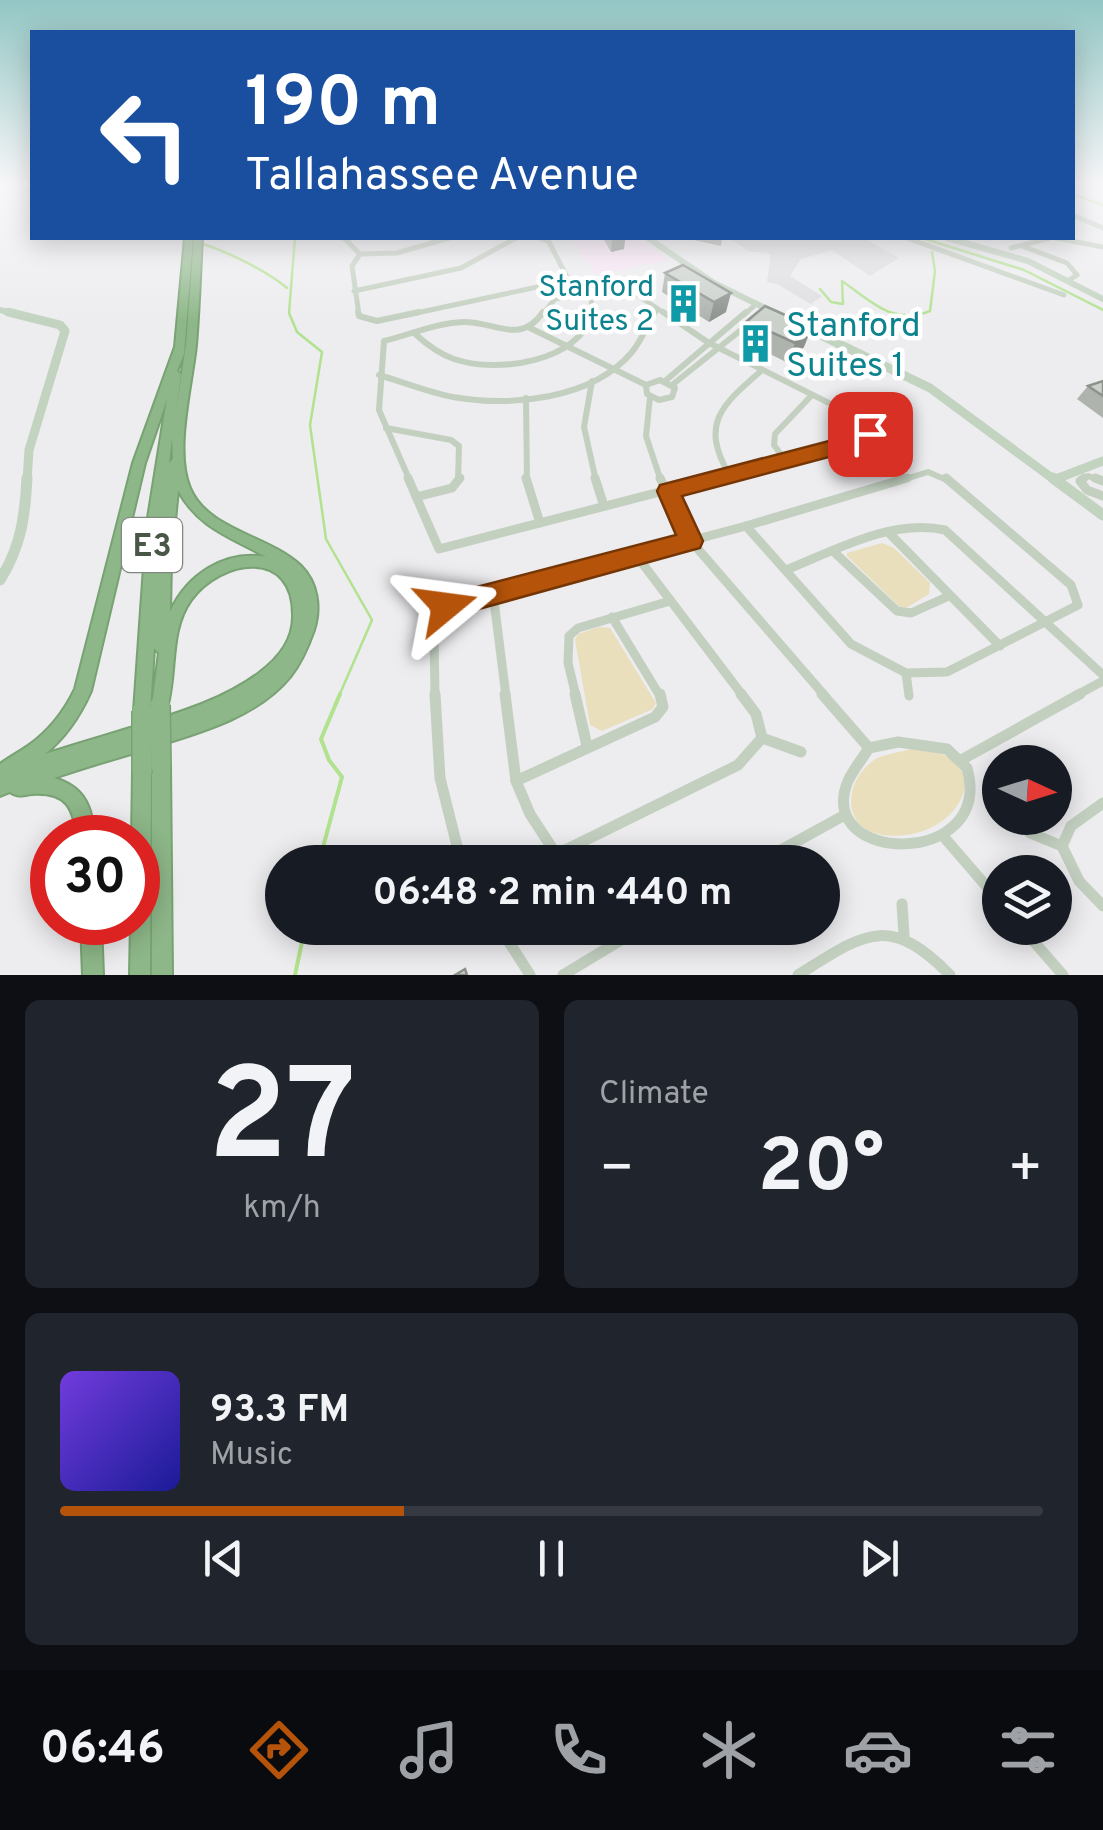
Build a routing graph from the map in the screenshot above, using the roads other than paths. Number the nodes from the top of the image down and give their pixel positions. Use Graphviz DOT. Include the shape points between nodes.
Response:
graph roads {
  1 [pos="190,240"];
  2 [pos="197,240"];
  3 [pos="346,240"];
  4 [pos="413,240"];
  5 [pos="442,240"];
  6 [pos="513,240"];
  7 [pos="544,240"];
  8 [pos="651,240"];
  9 [pos="911,240"];
  10 [pos="954,240"];
  11 [pos="1045,240"];
  12 [pos="1064,240"];
  13 [pos="1022,246"];
  14 [pos="1103,247"];
  15 [pos="416,248"];
  16 [pos="1010,248"];
  17 [pos="193,251"];
  18 [pos="360,254"];
  19 [pos="1068,280"];
  20 [pos="354,291"];
  21 [pos="590,293"];
  22 [pos="1064,295"];
  23 [pos="1103,299"];
  24 [pos="756,304"];
  25 [pos="0,310"];
  26 [pos="767,310"];
  27 [pos="656,311"];
  28 [pos="531,326"];
  29 [pos="414,334"];
  30 [pos="709,343"];
  31 [pos="570,344"];
  32 [pos="186,346"];
  33 [pos="718,348"];
  34 [pos="615,367"];
  35 [pos="762,370"];
  36 [pos="378,375"];
  37 [pos="592,380"];
  38 [pos="648,383"];
  39 [pos="669,383"];
  40 [pos="812,394"];
  41 [pos="650,397"];
  42 [pos="526,398"];
  43 [pos="386,428"];
  44 [pos="870,432"];
  45 [pos="178,434"];
  46 [pos="890,438"];
  47 [pos="785,460"];
  48 [pos="1103,461"];
  49 [pos="729,474"];
  50 [pos="1100,477"];
  51 [pos="1080,481"];
  52 [pos="1059,482"];
  53 [pos="668,491"];
  54 [pos="416,497"];
  55 [pos="1097,499"];
  56 [pos="604,506"];
  57 [pos="1103,515"];
  58 [pos="540,523"];
  59 [pos="746,526"];
  60 [pos="890,534"];
  61 [pos="691,541"];
  62 [pos="834,552"];
  63 [pos="636,555"];
  64 [pos="786,570"];
  65 [pos="0,580"];
  66 [pos="493,593"];
  67 [pos="949,596"];
  68 [pos="670,601"];
  69 [pos="612,617"];
  70 [pos="1048,622"];
  71 [pos="1000,646"];
  72 [pos="906,674"];
  73 [pos="1103,678"];
  74 [pos="909,697"];
  75 [pos="151,708"];
  76 [pos="762,738"];
  77 [pos="588,746"];
  78 [pos="869,748"];
  79 [pos="800,752"];
  80 [pos="963,759"];
  81 [pos="152,769"];
  82 [pos="0,774"];
  83 [pos="516,781"];
  84 [pos="0,789"];
  85 [pos="1103,803"];
  86 [pos="83,815"];
  87 [pos="843,816"];
  88 [pos="1035,835"];
  89 [pos="943,836"];
  90 [pos="454,845"];
  91 [pos="550,845"];
  92 [pos="574,845"];
  93 [pos="790,845"];
  94 [pos="1062,846"];
  95 [pos="982,881"];
  96 [pos="902,904"];
  97 [pos="1103,906"];
  98 [pos="904,935"];
  99 [pos="91,945"];
  100 [pos="511,945"];
  101 [pos="613,945"];
  102 [pos="1037,945"];
  103 [pos="93,975"];
  104 [pos="140,975"];
  105 [pos="162,975"];
  106 [pos="530,975"];
  107 [pos="563,975"];
  108 [pos="798,975"];
  109 [pos="950,975"];
  110 [pos="1064,975"];
  1 -- 17 [label="highway, E3"];
  2 -- 17 [label="highway, E3"];
  3 -- 18 [label="street"];
  4 -- 15 [label="street"];
  5 -- 15 [label="street"];
  6 -- 20 [label="street" via="465,264"];
  7 -- 20 [label="street" via="568,273 556,283 377,321 359,316"];
  8 -- 24 [label="street"];
  9 -- 22 [label="street"];
  10 -- 19 [label="street"];
  11 -- 13 [label="street"];
  12 -- 14 [label="street"];
  13 -- 16 [label="street"];
  13 -- 19 [label="street" via="1073,266 1078,274"];
  15 -- 18 [label="street"];
  17 -- 32 [label="highway, E3"];
  18 -- 20 [label="street" via="352,266"];
  19 -- 23 [label="street"];
  21 -- 27 [label="street" via="624,286"];
  21 -- 28 [label="street" via="555,299"];
  21 -- 31 [label="street" via="590,323"];
  24 -- 26 [label="street"];
  24 -- 30 [label="street"];
  25 -- 65 [label="street" via="65,331 29,450 25,522"];
  26 -- 33 [label="street"];
  26 -- 52 [label="street" via="930,388"];
  27 -- 30 [label="street"];
  27 -- 34 [label="street"];
  28 -- 29 [label="street" via="492,331 463,322"];
  28 -- 31 [label="street"];
  29 -- 31 [label="street" via="434,350 487,365 540,358"];
  29 -- 36 [label="street" via="384,341"];
  30 -- 33 [label="street"];
  30 -- 39 [label="street"];
  31 -- 34 [label="street"];
  32 -- 45 [label="highway, E3"];
  32 -- 75 [label="highway, E3" via="154,524"];
  32 -- 82 [label="highway" via="139,464 77,704 46,744"];
  33 -- 35 [label="street"];
  33 -- 39 [label="street"];
  34 -- 37 [label="street"];
  34 -- 38 [label="street"];
  35 -- 40 [label="street"];
  35 -- 49 [label="street" via="715,419 713,442"];
  36 -- 42 [label="street" via="454,397"];
  36 -- 43 [label="street"];
  37 -- 42 [label="street"];
  37 -- 56 [label="street" via="584,427"];
  38 -- 39 [label="street"];
  38 -- 41 [label="street"];
  39 -- 41 [label="street" via="675,394 669,399"];
  40 -- 44 [label="street" via="859,418"];
  40 -- 47 [label="street" via="775,434"];
  41 -- 53 [label="street" via="646,436"];
  42 -- 58 [label="street" via="526,478"];
  43 -- 54 [label="street"];
  43 -- 54 [label="street" via="459,446 460,478 452,488"];
  44 -- 46 [label="street"];
  44 -- 47 [label="street" via="859,441"];
  45 -- 75 [label="highway, E3"];
  45 -- 84 [label="highway" via="182,482 192,502 286,562 304,581 311,612 300,648 272,684 224,714"];
  47 -- 49 [label="street"];
  48 -- 52 [label="street"];
  49 -- 53 [label="street"];
  50 -- 51 [label="street"];
  51 -- 52 [label="street"];
  51 -- 55 [label="street"];
  52 -- 55 [label="street"];
  53 -- 56 [label="street"];
  53 -- 61 [label="street"];
  54 -- 58 [label="street" via="438,548"];
  55 -- 57 [label="street"];
  56 -- 58 [label="street"];
  59 -- 61 [label="street"];
  59 -- 64 [label="street"];
  59 -- 70 [label="street" via="937,473 1071,585 1078,605"];
  60 -- 62 [label="street"];
  60 -- 67 [label="street"];
  60 -- 70 [label="street" via="926,524 945,530"];
  61 -- 63 [label="street"];
  61 -- 78 [label="street"];
  62 -- 64 [label="street"];
  62 -- 67 [label="street" via="897,611 910,613"];
  63 -- 66 [label="street"];
  63 -- 68 [label="street"];
  64 -- 72 [label="street" via="851,644"];
  66 -- 83 [label="street"];
  66 -- 90 [label="street" via="446,606 434,633 439,769"];
  67 -- 71 [label="street"];
  68 -- 69 [label="street"];
  68 -- 76 [label="street" via="756,714"];
  69 -- 77 [label="street" via="578,628 566,648"];
  69 -- 77 [label="street" via="663,706 655,717"];
  70 -- 71 [label="street"];
  70 -- 73 [label="street"];
  71 -- 72 [label="street" via="947,672"];
  72 -- 74 [label="street"];
  73 -- 80 [label="street"];
  75 -- 81 [label="highway, E3, bridge"];
  75 -- 82 [label="highway" via="172,620 192,587 221,568 248,561 290,576 302,608 298,633 282,661 250,690 206,711"];
  76 -- 79 [label="street"];
  76 -- 92 [label="street" via="738,765"];
  77 -- 83 [label="street"];
  78 -- 80 [label="street" via="918,742"];
  78 -- 87 [label="street" via="844,783"];
  80 -- 89 [label="street" via="970,776 967,807"];
  81 -- 104 [label="highway, E3"];
  81 -- 105 [label="highway, E3"];
  83 -- 91 [label="street"];
  84 -- 86 [label="highway" via="43,784 66,790"];
  85 -- 94 [label="street" via="1071,826"];
  87 -- 89 [label="street" via="875,840 904,847"];
  87 -- 93 [label="street"];
  88 -- 94 [label="street"];
  89 -- 95 [label="street"];
  94 -- 97 [label="street" via="1079,881"];
  96 -- 98 [label="street"];
  98 -- 108 [label="street" via="876,933"];
  98 -- 109 [label="street"];
  99 -- 103 [label="highway"];
  100 -- 106 [label="street"];
  101 -- 107 [label="street"];
  102 -- 110 [label="street"];
}
